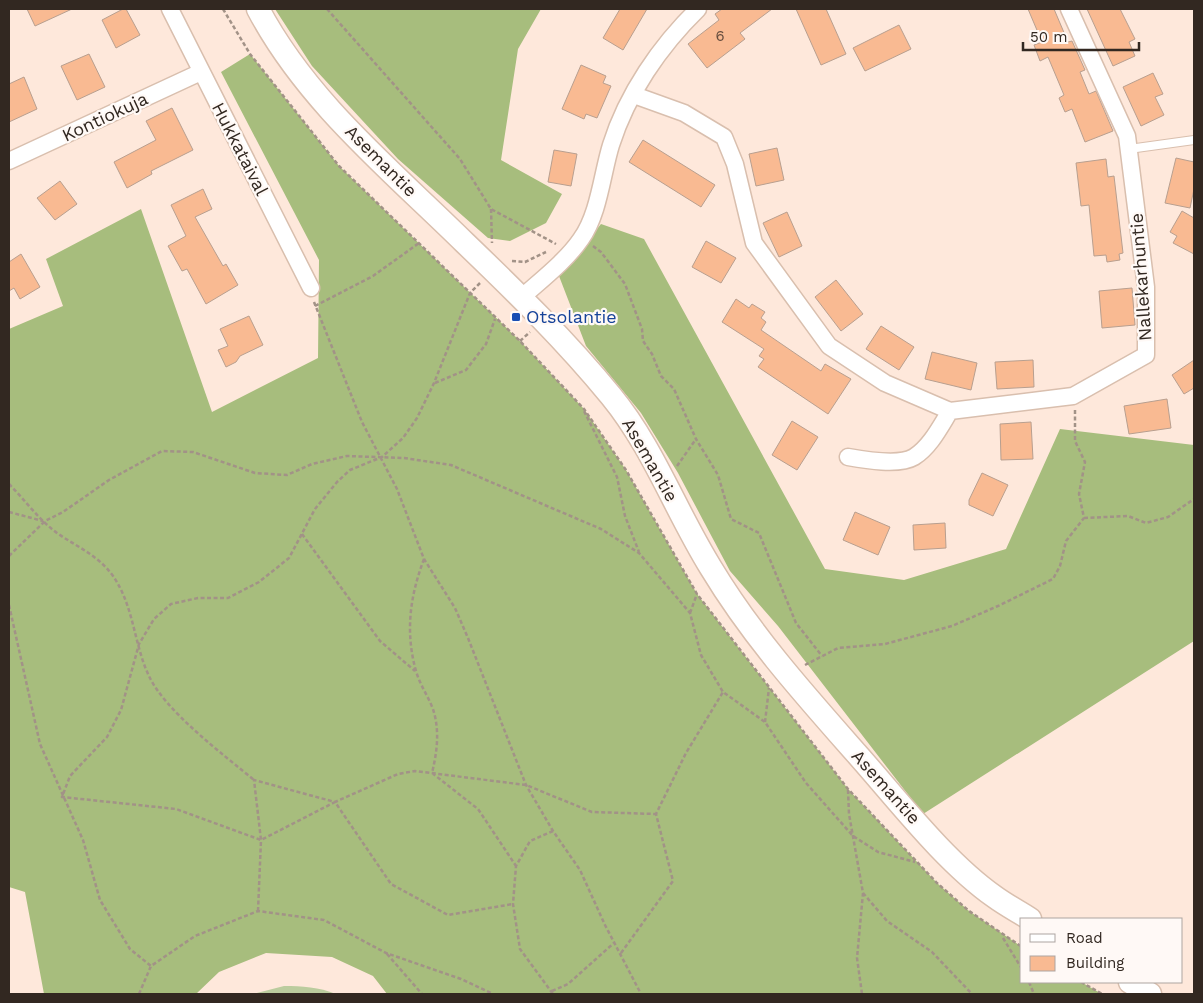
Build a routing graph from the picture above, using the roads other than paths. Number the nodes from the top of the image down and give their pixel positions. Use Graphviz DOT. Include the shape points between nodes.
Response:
graph roads {
  1 [pos="170,9"];
  2 [pos="258,9"];
  3 [pos="698,9"];
  4 [pos="1069,9"];
  5 [pos="201,72"];
  6 [pos="634,95"];
  7 [pos="1194,140"];
  8 [pos="1128,149"];
  9 [pos="9,161"];
  10 [pos="311,288"];
  11 [pos="521,298"];
  12 [pos="950,411"];
  13 [pos="848,457"];
  14 [pos="1028,918"];
  15 [pos="1132,983"];
  16 [pos="1150,994"];
  1 -- 5 [label="street, Hukkataival"];
  2 -- 11 [label="main road, Asemantie" via="297,72 358,140"];
  3 -- 6 [label="street" via="655,57"];
  4 -- 8 [label="street, Nallekarhuntie" via="1127,136"];
  5 -- 9 [label="street, Kontiokuja"];
  5 -- 10 [label="street, Hukkataival"];
  6 -- 11 [label="street" via="624,107 610,146 597,200 582,238"];
  6 -- 12 [label="street" via="684,113 724,137 736,164 754,243 829,346 885,383"];
  7 -- 8 [label="lane"];
  8 -- 12 [label="street, Nallekarhuntie" via="1146,287 1146,355 1073,396"];
  11 -- 14 [label="main road, Asemantie" via="565,341 614,399 664,480 709,566 787,676 962,869 993,896"];
  12 -- 13 [label="street" via="933,437 913,458 882,463"];
  15 -- 16 [label="main road"];
}
